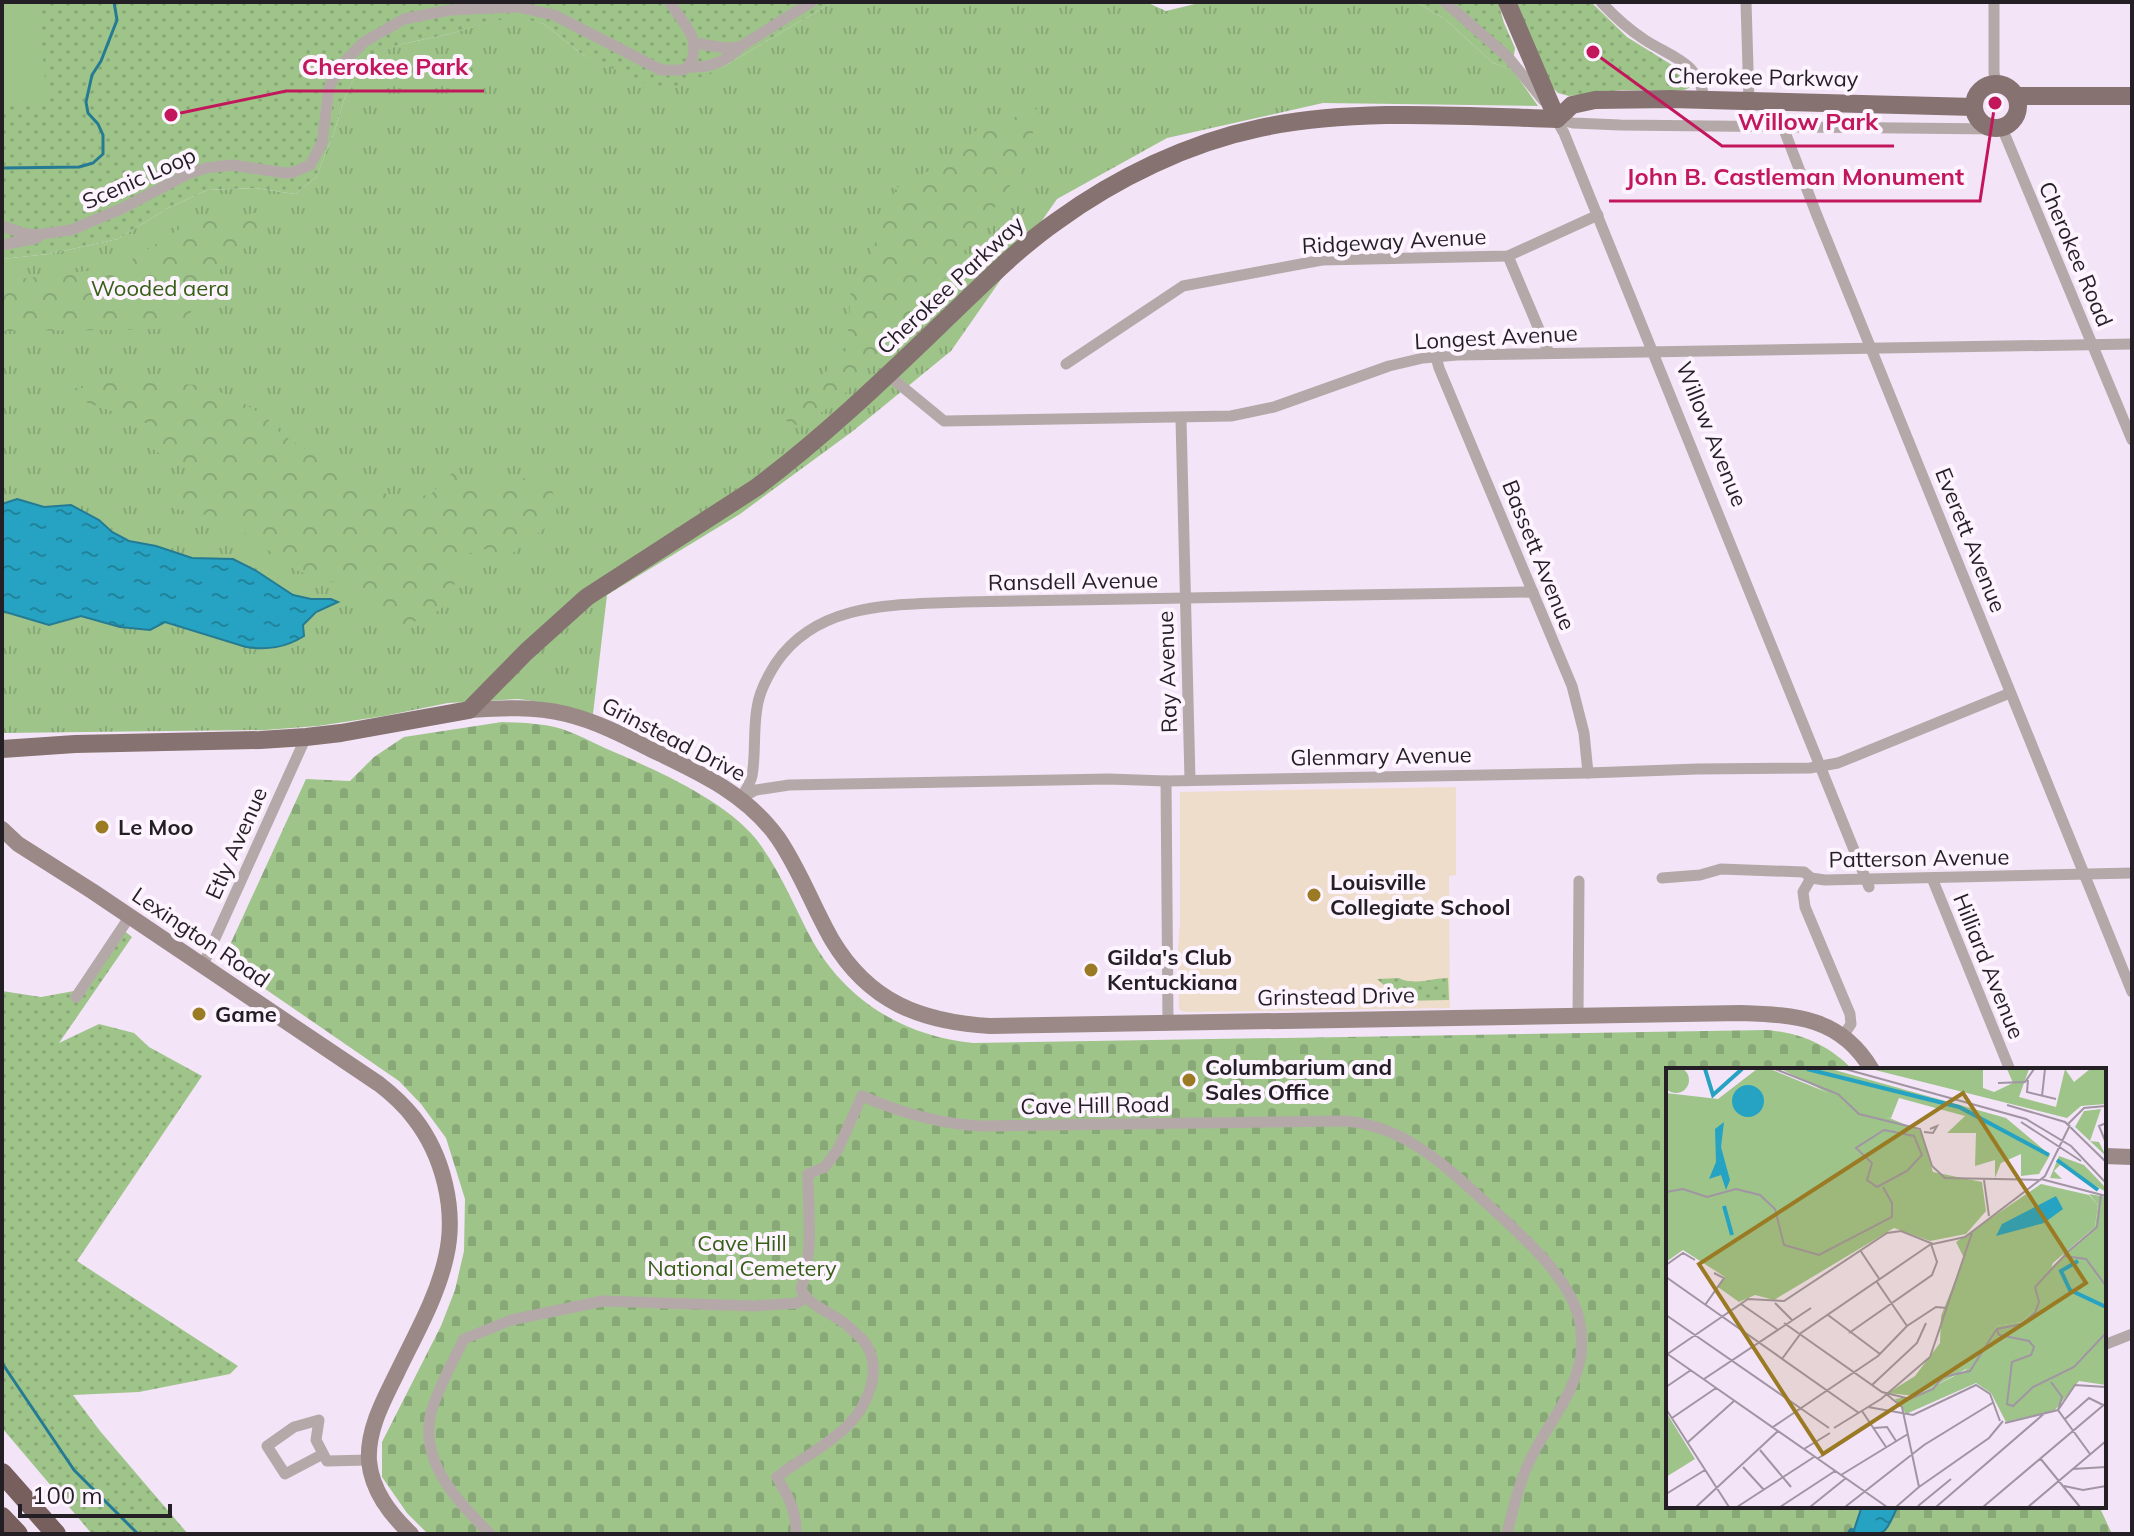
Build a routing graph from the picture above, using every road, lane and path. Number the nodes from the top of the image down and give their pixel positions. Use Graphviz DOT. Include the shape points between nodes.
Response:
graph roads {
  1 [pos="670,2"];
  2 [pos="811,2"];
  3 [pos="1445,2"];
  4 [pos="1507,2"];
  5 [pos="1601,2"];
  6 [pos="1746,2"];
  7 [pos="1994,2"];
  8 [pos="695,43"];
  9 [pos="740,47"];
  10 [pos="689,67"];
  11 [pos="1997,84"];
  12 [pos="2016,96"];
  13 [pos="2132,96"];
  14 [pos="1704,100"];
  15 [pos="1749,101"];
  16 [pos="1776,102"];
  17 [pos="1974,107"];
  18 [pos="1557,119"];
  19 [pos="1783,127"];
  20 [pos="1999,129"];
  21 [pos="1598,215"];
  22 [pos="2,226"];
  23 [pos="49,235"];
  24 [pos="2,245"];
  25 [pos="1508,256"];
  26 [pos="2132,344"];
  27 [pos="2093,345"];
  28 [pos="1871,347"];
  29 [pos="1653,351"];
  30 [pos="1549,353"];
  31 [pos="1436,357"];
  32 [pos="1066,364"];
  33 [pos="888,375"];
  34 [pos="1181,419"];
  35 [pos="2132,440"];
  36 [pos="1533,592"];
  37 [pos="1185,599"];
  38 [pos="2010,693"];
  39 [pos="469,710"];
  40 [pos="306,737"];
  41 [pos="2,749"];
  42 [pos="1821,766"];
  43 [pos="1588,773"];
  44 [pos="1190,780"];
  45 [pos="1166,781"];
  46 [pos="741,798"];
  47 [pos="2,829"];
  48 [pos="10,843"];
  49 [pos="2132,873"];
  50 [pos="2084,875"];
  51 [pos="1662,878"];
  52 [pos="1811,878"];
  53 [pos="1932,878"];
  54 [pos="1579,881"];
  55 [pos="1867,883"];
  56 [pos="130,916"];
  57 [pos="203,965"];
  58 [pos="2132,992"];
  59 [pos="76,997"];
  60 [pos="1578,1016"];
  61 [pos="1168,1022"];
  62 [pos="1843,1036"];
  63 [pos="1871,1068"];
  64 [pos="2009,1068"];
  65 [pos="2106,1156"];
  66 [pos="2132,1157"];
  67 [pos="805,1298"];
  68 [pos="2132,1334"];
  69 [pos="2106,1344"];
  70 [pos="323,1454"];
  71 [pos="369,1460"];
  72 [pos="2,1473"];
  73 [pos="2,1517"];
  74 [pos="18,1534"];
  75 [pos="56,1534"];
  76 [pos="411,1534"];
  77 [pos="490,1534"];
  78 [pos="796,1534"];
  79 [pos="1507,1534"];
  1 -- 8 [label="street"];
  2 -- 9 [label="street"];
  3 -- 18 [label="street" via="1508,57"];
  4 -- 18 [label="main road, Willow Avenue"];
  5 -- 14 [label="street" via="1643,39 1684,62 1700,79"];
  6 -- 15 [label="street"];
  7 -- 11 [label="street"];
  8 -- 9 [label="street"];
  8 -- 10 [label="street"];
  9 -- 10 [label="street" via="719,62"];
  10 -- 23 [label="street, Scenic Loop" via="661,70 554,15 518,7 450,10 404,19 364,42 339,67 329,88 322,143 310,165 285,173 232,165 201,169 99,219"];
  11 -- 12 [label="main road"];
  11 -- 17 [label="main road" via="1978,93"];
  12 -- 13 [label="main road"];
  12 -- 20 [label="main road" via="2017,116"];
  14 -- 15 [label="main road, Cherokee Parkway"];
  14 -- 18 [label="main road, Cherokee Parkway" via="1595,100 1572,105"];
  15 -- 16 [label="main road, Cherokee Parkway"];
  16 -- 17 [label="main road, Cherokee Parkway"];
  16 -- 19 [label="street, Everett Avenue"];
  17 -- 20 [label="main road" via="1983,125"];
  18 -- 19 [label="street, Cherokee Parkway"];
  18 -- 21 [label="street, Willow Avenue"];
  18 -- 33 [label="main road, Cherokee Parkway" via="1356,117 1273,125 1209,142 1119,182 1055,222"];
  19 -- 20 [label="street, Cherokee Parkway"];
  19 -- 28 [label="street, Everett Avenue"];
  20 -- 27 [label="street, Cherokee Road"];
  21 -- 25 [label="street, Ridgeway Avenue"];
  21 -- 29 [label="street, Willow Avenue"];
  22 -- 23 [label="street, Scenic Loop"];
  23 -- 24 [label="street"];
  25 -- 30 [label="street"];
  25 -- 32 [label="street, Ridgeway Avenue" via="1322,260 1183,286"];
  26 -- 27 [label="street, Longest Avenue"];
  27 -- 28 [label="street, Longest Avenue"];
  27 -- 35 [label="street, Cherokee Road"];
  28 -- 29 [label="street, Longest Avenue"];
  28 -- 38 [label="street, Everett Avenue"];
  29 -- 30 [label="street, Longest Avenue"];
  29 -- 42 [label="street, Willow Avenue"];
  30 -- 31 [label="street, Longest Avenue"];
  31 -- 34 [label="street, Longest Avenue" via="1372,371 1274,407"];
  31 -- 36 [label="street, Bassett Avenue"];
  33 -- 34 [label="street, Longest Avenue" via="944,421"];
  33 -- 39 [label="main road, Cherokee Parkway" via="757,487 587,597"];
  34 -- 37 [label="street, Ray Avenue"];
  36 -- 37 [label="street, Ransdell Avenue"];
  36 -- 43 [label="street, Bassett Avenue" via="1579,709"];
  37 -- 44 [label="street, Ray Avenue"];
  37 -- 46 [label="street, Ransdell Avenue" via="895,605 823,622 789,647 766,681 757,703 752,779"];
  38 -- 42 [label="street, Glenmary Avenue"];
  38 -- 50 [label="street, Everett Avenue"];
  39 -- 40 [label="main road, Grinstead Drive"];
  39 -- 46 [label="main road, Grinstead Drive" via="521,708 601,725"];
  40 -- 41 [label="main road, Grinstead Drive"];
  40 -- 57 [label="street, Etly Avenue"];
  42 -- 43 [label="street, Glenmary Avenue"];
  42 -- 55 [label="street, Willow Avenue"];
  43 -- 44 [label="street, Glenmary Avenue"];
  44 -- 45 [label="street, Glenmary Avenue"];
  45 -- 46 [label="street, Glenmary Avenue" via="789,785"];
  45 -- 61 [label="street"];
  46 -- 61 [label="main road, Grinstead Drive" via="778,838 842,955 898,1005 966,1025"];
  47 -- 48 [label="main road, Lexington Road"];
  48 -- 56 [label="main road, Lexington Road"];
  49 -- 50 [label="street, Patterson Avenue"];
  50 -- 53 [label="street, Patterson Avenue"];
  50 -- 58 [label="street, Everett Avenue"];
  51 -- 52 [label="street, Patterson Avenue" via="1721,869 1804,872"];
  52 -- 55 [label="street, Patterson Avenue"];
  52 -- 62 [label="street" via="1803,892 1805,907 1850,1014"];
  53 -- 55 [label="street, Patterson Avenue"];
  53 -- 64 [label="street, Hilliard Avenue"];
  54 -- 60 [label="street"];
  56 -- 57 [label="main road, Lexington Road"];
  56 -- 59 [label="street"];
  57 -- 71 [label="main road, Lexington Road" via="379,1084 415,1119 438,1161 450,1214 446,1256 375,1421"];
  60 -- 61 [label="main road, Grinstead Drive"];
  60 -- 62 [label="main road, Grinstead Drive" via="1786,1014 1818,1022"];
  62 -- 63 [label="main road, Grinstead Drive"];
  65 -- 66 [label="main road"];
  67 -- 77 [label="street" via="755,1306 603,1301 511,1320 464,1339 432,1407 429,1442 438,1473"];
  67 -- 78 [label="street" via="840,1319 865,1343 873,1379 868,1397 839,1434 777,1477 790,1499"];
  67 -- 79 [label="street, Cave Hill Road" via="801,1289 809,1255 808,1174 825,1167 838,1149 862,1096 900,1112 967,1126 1365,1122 1418,1147 1465,1184 1543,1260 1578,1313 1581,1355 1574,1379 1529,1461"];
  68 -- 69 [label="street"];
  70 -- 70 [label="street" via="316,1440 319,1420 294,1427 267,1446 285,1474"];
  70 -- 71 [label="street" via="327,1461"];
  71 -- 76 [label="main road, Lexington Road" via="377,1490"];
  72 -- 75 [label="highway"];
  73 -- 74 [label="highway"];
}
